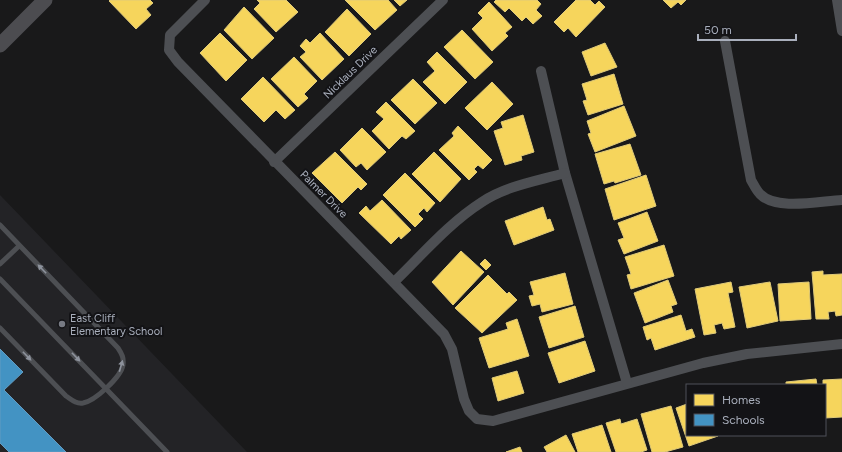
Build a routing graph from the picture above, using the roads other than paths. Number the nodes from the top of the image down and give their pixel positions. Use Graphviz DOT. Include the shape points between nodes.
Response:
graph roads {
  1 [pos="45,0"];
  2 [pos="206,0"];
  3 [pos="443,0"];
  4 [pos="837,0"];
  5 [pos="842,32"];
  6 [pos="725,41"];
  7 [pos="0,45"];
  8 [pos="541,71"];
  9 [pos="274,162"];
  10 [pos="565,173"];
  11 [pos="842,200"];
  12 [pos="0,225"];
  13 [pos="19,246"];
  14 [pos="0,264"];
  15 [pos="0,279"];
  16 [pos="394,282"];
  17 [pos="0,328"];
  18 [pos="842,344"];
  19 [pos="627,383"];
  20 [pos="106,388"];
  21 [pos="168,452"];
  1 -- 7 [label="street"];
  2 -- 9 [label="street, Palmer Drive" via="170,35 169,50"];
  3 -- 9 [label="street, Nicklaus Drive"];
  4 -- 5 [label="street"];
  6 -- 11 [label="street" via="751,180 759,194 783,204"];
  8 -- 10 [label="street"];
  9 -- 16 [label="street, Palmer Drive"];
  10 -- 16 [label="street" via="509,189 482,202 460,219"];
  10 -- 19 [label="street"];
  12 -- 13 [label="lane"];
  13 -- 14 [label="lane"];
  20 -- 13 [label="lane, one-way" via="117,378 123,367 121,352"];
  15 -- 20 [label="lane, one-way"];
  16 -- 19 [label="street, Palmer Drive" via="444,334 452,349 464,399 469,411 477,419 493,422"];
  17 -- 20 [label="lane, one-way" via="74,402 83,403 94,399"];
  18 -- 19 [label="street" via="747,354"];
  20 -- 21 [label="lane"];
}
